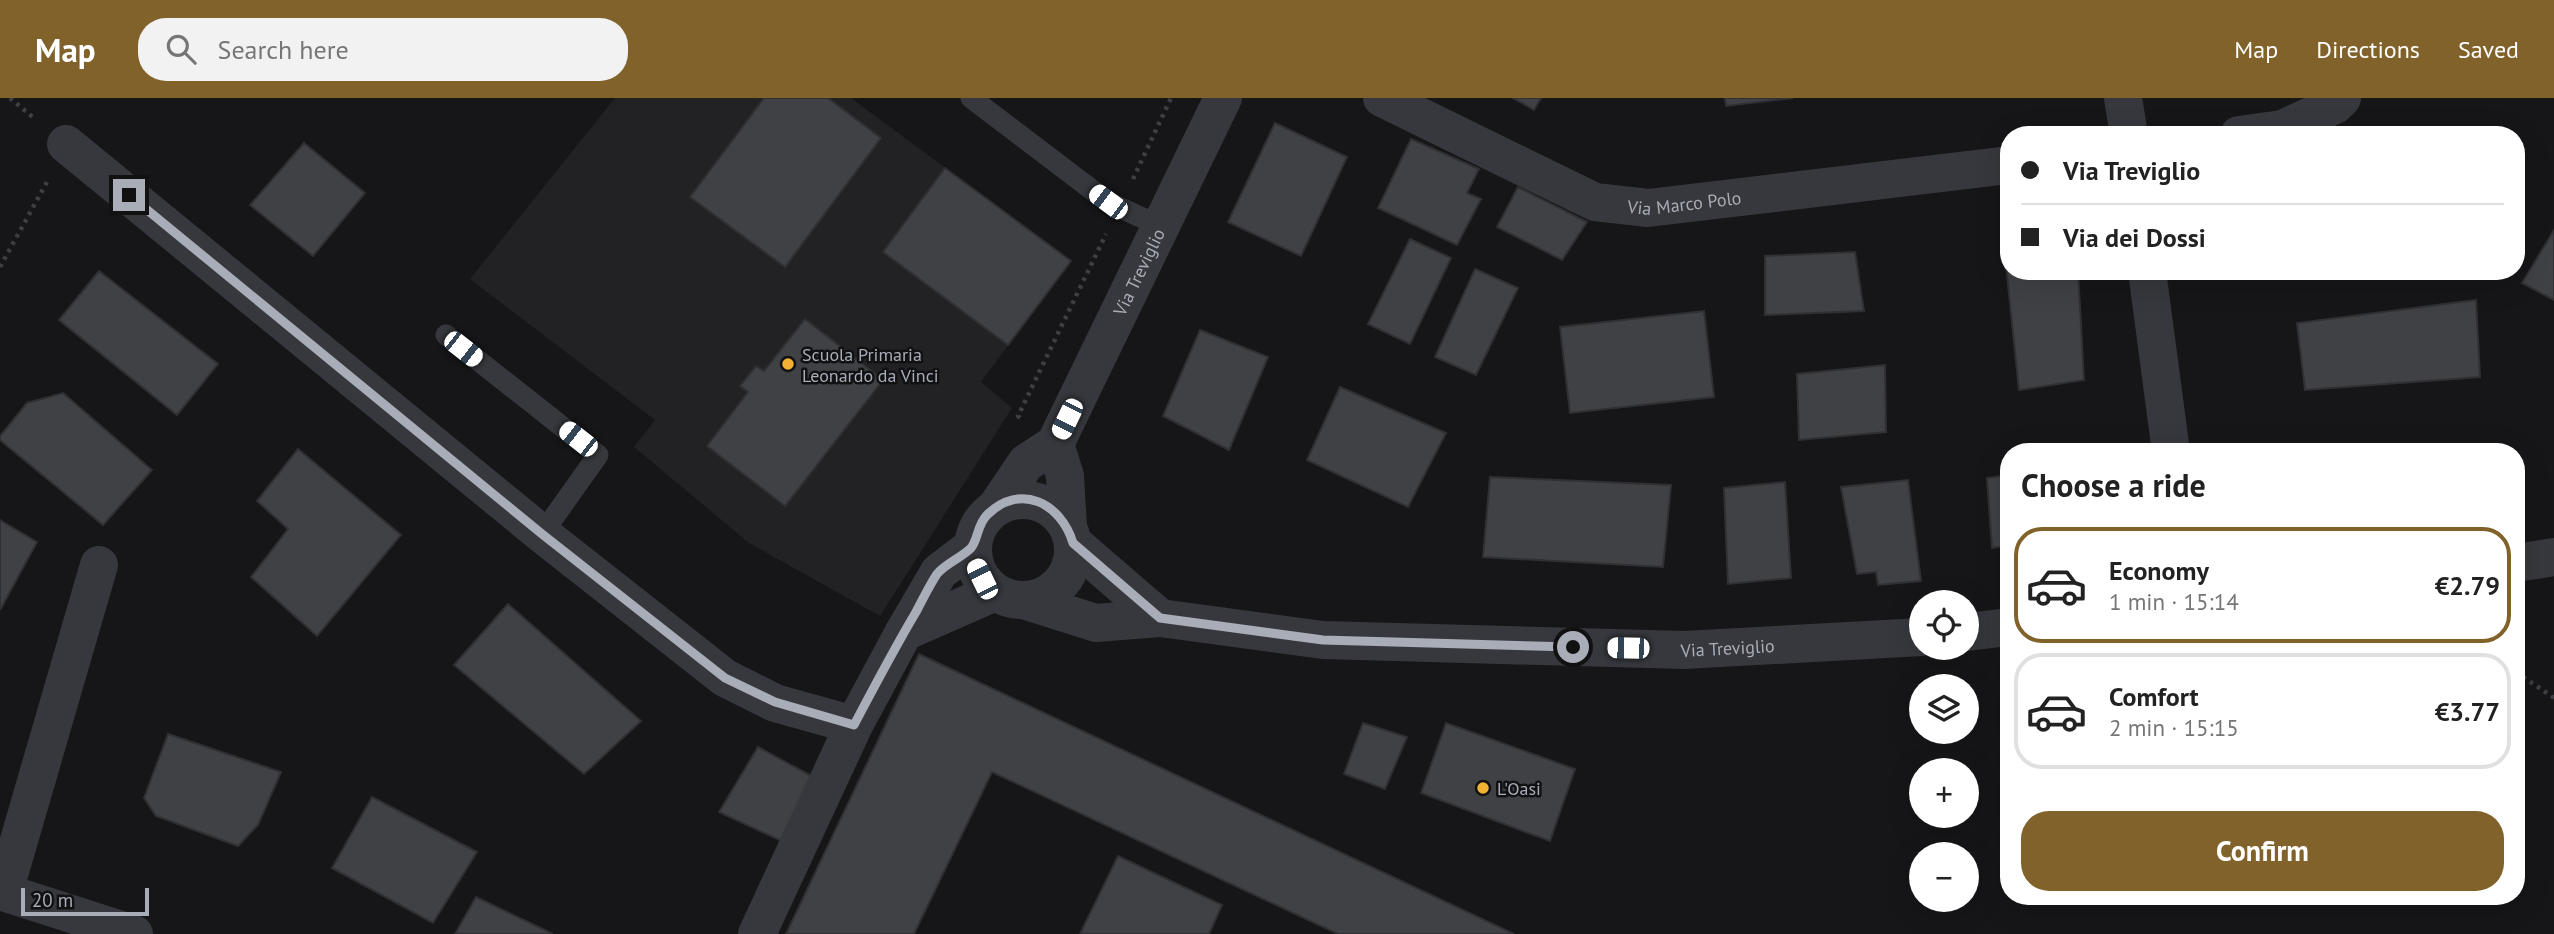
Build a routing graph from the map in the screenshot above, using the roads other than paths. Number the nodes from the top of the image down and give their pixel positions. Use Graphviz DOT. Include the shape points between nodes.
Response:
graph roads {
  1 [pos="971,98"];
  2 [pos="1223,98"];
  3 [pos="1382,98"];
  4 [pos="2123,98"];
  5 [pos="2342,98"];
  6 [pos="2128,126"];
  7 [pos="2290,126"];
  8 [pos="66,144"];
  9 [pos="2000,166"];
  10 [pos="1162,227"];
  11 [pos="2148,280"];
  12 [pos="446,335"];
  13 [pos="1055,443"];
  14 [pos="2170,443"];
  15 [pos="998,506"];
  16 [pos="542,534"];
  17 [pos="1070,535"];
  18 [pos="973,546"];
  19 [pos="2554,557"];
  20 [pos="2525,562"];
  21 [pos="99,565"];
  22 [pos="1009,596"];
  23 [pos="1160,618"];
  24 [pos="2000,628"];
  25 [pos="1979,631"];
  26 [pos="904,632"];
  27 [pos="1909,638"];
  28 [pos="854,725"];
  29 [pos="2,892"];
  30 [pos="134,934"];
  31 [pos="757,934"];
  1 -- 10 [label="lane" via="1108,202"];
  2 -- 10 [label="street, Via Treviglio"];
  3 -- 9 [label="street, Via Marco Polo" via="1595,202 1648,208"];
  4 -- 6 [label="street"];
  5 -- 7 [label="street"];
  8 -- 16 [label="street"];
  10 -- 13 [label="street, Via Treviglio"];
  11 -- 14 [label="street"];
  12 -- 16 [label="lane" via="598,455"];
  13 -- 15 [label="street, Via Treviglio" via="1026,463"];
  13 -- 17 [label="street" via="1065,476"];
  15 -- 17 [label="street" via="1013,500 1046,505 1059,514"];
  15 -- 18 [label="street" via="976,531"];
  16 -- 28 [label="street" via="725,678 775,702"];
  17 -- 22 [label="street" via="1072,561 1055,589 1040,597"];
  17 -- 23 [label="street"];
  18 -- 22 [label="street" via="982,579"];
  18 -- 26 [label="street" via="939,572"];
  19 -- 20 [label="street"];
  21 -- 29 [label="street"];
  22 -- 23 [label="street, Via Treviglio" via="1096,623"];
  22 -- 26 [label="street"];
  23 -- 27 [label="street, Via Treviglio" via="1323,640 1684,650"];
  24 -- 25 [label="street"];
  26 -- 28 [label="street"];
  28 -- 31 [label="street"];
  29 -- 30 [label="street"];
}
